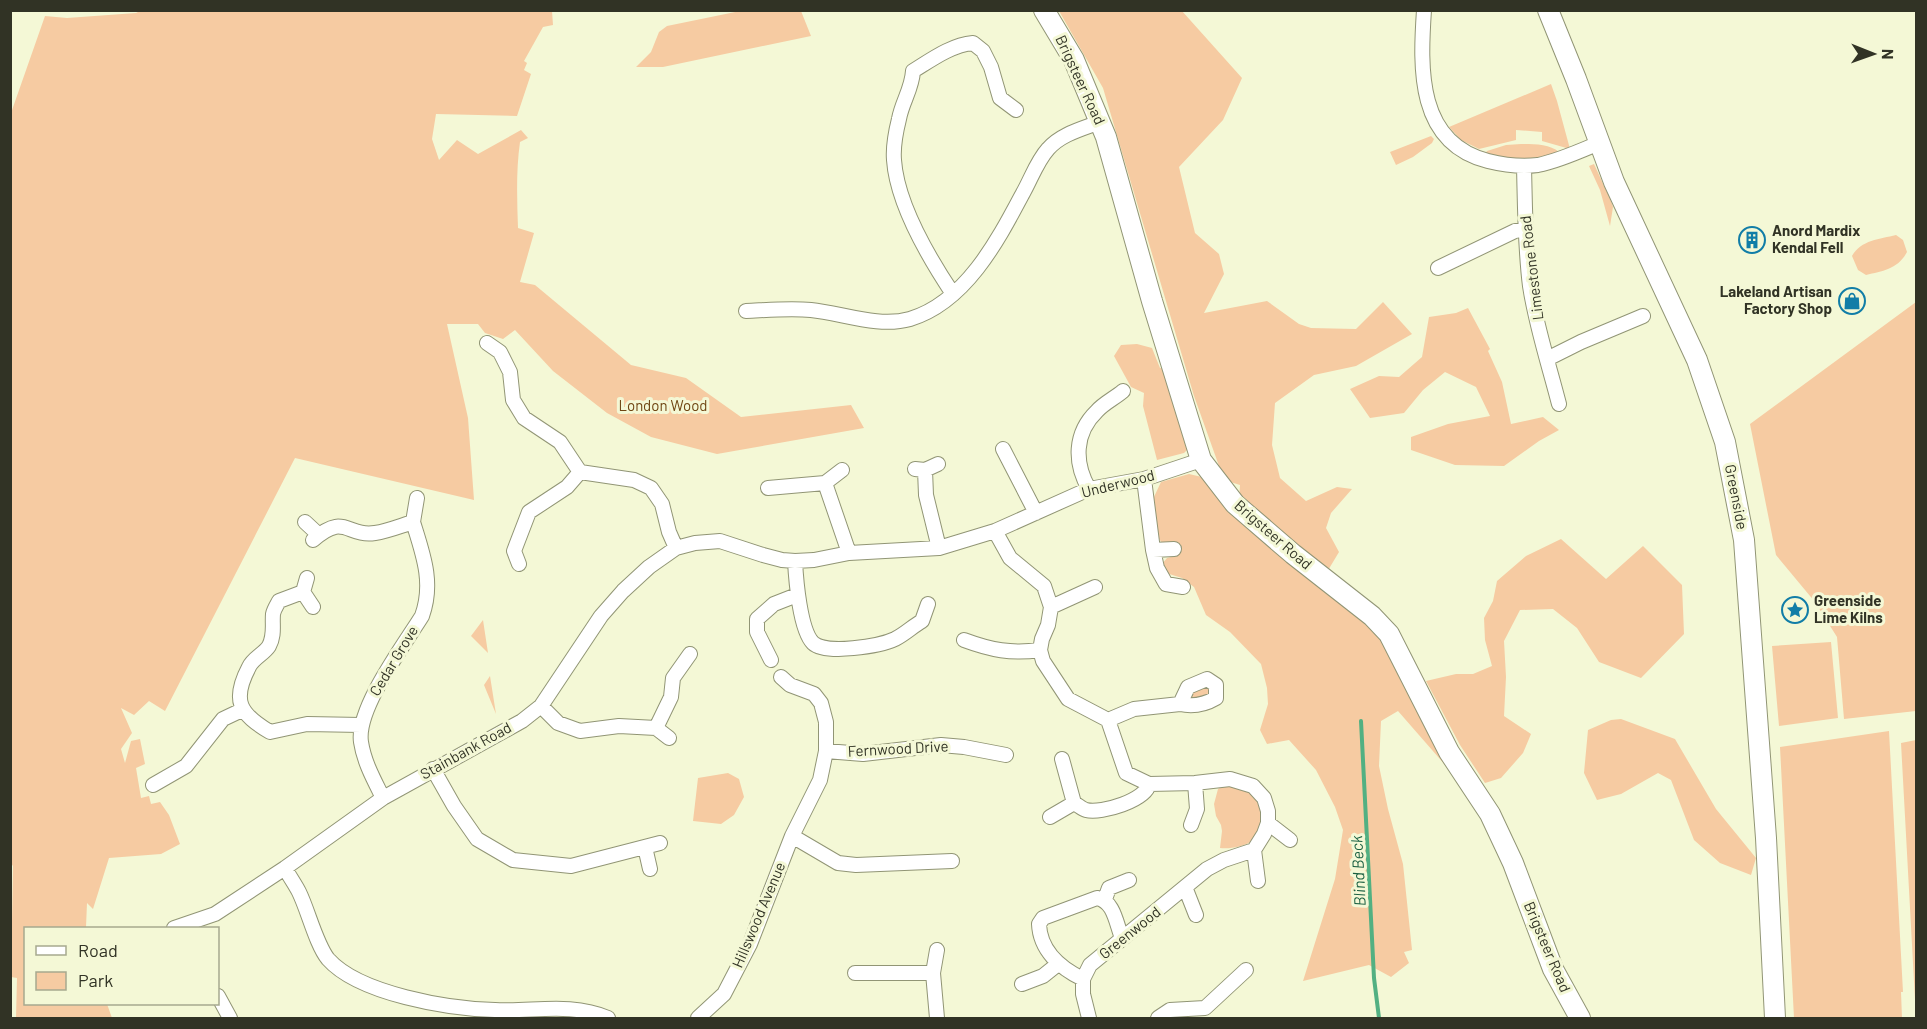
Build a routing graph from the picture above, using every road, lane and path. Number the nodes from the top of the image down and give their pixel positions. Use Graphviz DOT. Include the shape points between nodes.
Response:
graph roads {
  1 [pos="1044,10"];
  2 [pos="1424,10"];
  3 [pos="1548,10"];
  4 [pos="1016,110"];
  5 [pos="1100,122"];
  6 [pos="1599,143"];
  7 [pos="1524,166"];
  8 [pos="1526,229"];
  9 [pos="1438,268"];
  10 [pos="953,294"];
  11 [pos="747,311"];
  12 [pos="1643,316"];
  13 [pos="487,342"];
  14 [pos="1547,359"];
  15 [pos="1123,391"];
  16 [pos="1559,404"];
  17 [pos="1003,449"];
  18 [pos="1201,460"];
  19 [pos="926,468"];
  20 [pos="842,470"];
  21 [pos="580,472"];
  22 [pos="1143,479"];
  23 [pos="825,483"];
  24 [pos="768,488"];
  25 [pos="1089,489"];
  26 [pos="417,498"];
  27 [pos="1036,513"];
  28 [pos="305,522"];
  29 [pos="412,522"];
  30 [pos="995,531"];
  31 [pos="720,541"];
  32 [pos="676,548"];
  33 [pos="939,548"];
  34 [pos="1174,549"];
  35 [pos="1153,550"];
  36 [pos="849,553"];
  37 [pos="795,561"];
  38 [pos="519,564"];
  39 [pos="307,578"];
  40 [pos="1095,587"];
  41 [pos="1183,587"];
  42 [pos="303,592"];
  43 [pos="797,595"];
  44 [pos="928,604"];
  45 [pos="314,607"];
  46 [pos="1052,607"];
  47 [pos="964,640"];
  48 [pos="1040,650"];
  49 [pos="690,654"];
  50 [pos="771,660"];
  51 [pos="781,677"];
  52 [pos="1180,704"];
  53 [pos="541,706"];
  54 [pos="242,710"];
  55 [pos="1108,720"];
  56 [pos="361,725"];
  57 [pos="656,728"];
  58 [pos="669,738"];
  59 [pos="826,751"];
  60 [pos="1006,755"];
  61 [pos="1062,759"];
  62 [pos="433,769"];
  63 [pos="1195,783"];
  64 [pos="1149,784"];
  65 [pos="153,785"];
  66 [pos="383,798"];
  67 [pos="1074,803"];
  68 [pos="1050,817"];
  69 [pos="1268,823"];
  70 [pos="1191,825"];
  71 [pos="792,836"];
  72 [pos="1290,840"];
  73 [pos="660,843"];
  74 [pos="645,847"];
  75 [pos="1254,849"];
  76 [pos="952,861"];
  77 [pos="285,868"];
  78 [pos="650,868"];
  79 [pos="1129,880"];
  80 [pos="1258,881"];
  81 [pos="1185,887"];
  82 [pos="1105,899"];
  83 [pos="1196,915"];
  84 [pos="177,927"];
  85 [pos="1122,938"];
  86 [pos="937,950"];
  87 [pos="1058,964"];
  88 [pos="1245,970"];
  89 [pos="855,973"];
  90 [pos="933,973"];
  91 [pos="1083,979"];
  92 [pos="1022,984"];
  93 [pos="219,998"];
  94 [pos="1208,1013"];
  95 [pos="230,1018"];
  96 [pos="608,1018"];
  97 [pos="698,1018"];
  98 [pos="937,1018"];
  99 [pos="1089,1018"];
  100 [pos="1158,1018"];
  101 [pos="1580,1018"];
  102 [pos="1774,1018"];
  1 -- 5 [label="street, Brigsteer Road" via="1074,60"];
  2 -- 7 [label="street" via="1424,86 1436,122 1446,137 1469,154"];
  3 -- 6 [label="street, Greenside"];
  4 -- 10 [label="street" via="1000,98 991,67 983,51 973,43 938,56 913,71 913,82 899,117 894,160 903,202"];
  5 -- 10 [label="street" via="1069,133 1048,149 1000,236"];
  5 -- 18 [label="street, Brigsteer Road"];
  6 -- 7 [label="street"];
  6 -- 102 [label="street, Greenside" via="1697,360 1725,442 1744,540 1766,838"];
  7 -- 8 [label="street, Limestone Road"];
  8 -- 9 [label="street"];
  8 -- 14 [label="street, Limestone Road" via="1531,288"];
  10 -- 11 [label="street" via="908,320 865,320 809,310"];
  12 -- 14 [label="street"];
  13 -- 21 [label="street" via="500,352 510,372 513,400 524,418 560,442"];
  14 -- 16 [label="street, Limestone Road"];
  15 -- 25 [label="street" via="1084,426 1077,453"];
  17 -- 27 [label="street"];
  18 -- 22 [label="street, Underwood"];
  18 -- 101 [label="street, Brigsteer Road" via="1235,504 1389,634 1449,752 1490,814 1553,969"];
  19 -- 33 [label="street" via="926,495"];
  20 -- 23 [label="street"];
  21 -- 32 [label="street" via="634,480 651,488 662,504"];
  21 -- 38 [label="street" via="567,487 529,512 514,551"];
  22 -- 25 [label="street, Underwood"];
  22 -- 35 [label="street"];
  23 -- 24 [label="street"];
  23 -- 36 [label="street"];
  25 -- 27 [label="street, Underwood"];
  26 -- 29 [label="street"];
  27 -- 30 [label="street, Underwood"];
  28 -- 29 [label="street" via="316,538 338,526 374,533"];
  29 -- 56 [label="street, Cedar Grove" via="425,561 427,602 371,699"];
  30 -- 33 [label="street, Underwood"];
  30 -- 46 [label="street" via="1010,558 1044,586"];
  31 -- 32 [label="street, Stainbank Road"];
  31 -- 37 [label="street, Underwood"];
  32 -- 53 [label="street, Stainbank Road" via="649,567 601,616"];
  33 -- 36 [label="street, Underwood"];
  34 -- 35 [label="street"];
  35 -- 41 [label="street" via="1166,584"];
  36 -- 37 [label="street, Underwood"];
  37 -- 43 [label="street"];
  39 -- 42 [label="street"];
  40 -- 46 [label="street"];
  42 -- 45 [label="street"];
  42 -- 54 [label="street" via="279,601 273,613 274,630 268,647 249,665 240,692"];
  43 -- 44 [label="street" via="809,636 822,648 850,649 886,642 922,621"];
  43 -- 50 [label="street" via="774,604 757,619 757,632"];
  46 -- 48 [label="street"];
  47 -- 48 [label="street" via="991,650"];
  48 -- 55 [label="street" via="1068,699"];
  49 -- 57 [label="street" via="673,678 671,697"];
  51 -- 59 [label="street, Hillswood Avenue" via="814,694 822,703"];
  52 -- 55 [label="street" via="1134,709"];
  53 -- 57 [label="street" via="558,723 580,731 619,726"];
  53 -- 62 [label="street, Stainbank Road" via="522,721"];
  54 -- 56 [label="street" via="251,721 270,732 307,724"];
  54 -- 65 [label="street" via="223,719 186,766"];
  55 -- 64 [label="street" via="1126,773"];
  56 -- 66 [label="street, Cedar Grove" via="360,742"];
  57 -- 58 [label="street"];
  59 -- 60 [label="street, Fernwood Drive" via="863,754 941,745"];
  59 -- 71 [label="street, Hillswood Avenue" via="820,780"];
  61 -- 67 [label="street"];
  62 -- 66 [label="street, Stainbank Road"];
  62 -- 74 [label="street" via="477,839 513,860 571,866"];
  63 -- 64 [label="street"];
  63 -- 69 [label="street" via="1224,778 1253,786 1264,798"];
  63 -- 70 [label="street" via="1197,809"];
  64 -- 67 [label="street" via="1144,793 1109,808 1086,810"];
  66 -- 77 [label="street, Stainbank Road"];
  67 -- 68 [label="street"];
  69 -- 72 [label="street"];
  69 -- 75 [label="street"];
  71 -- 76 [label="street" via="838,863"];
  71 -- 97 [label="street, Hillswood Avenue" via="750,944 724,994"];
  73 -- 74 [label="street"];
  74 -- 78 [label="street"];
  75 -- 80 [label="street"];
  75 -- 81 [label="street, Greenwood" via="1207,869"];
  77 -- 84 [label="street, Stainbank Road" via="214,914"];
  77 -- 96 [label="street" via="326,956 354,979 396,994 462,1008 560,1008"];
  79 -- 82 [label="street" via="1109,888"];
  81 -- 83 [label="street"];
  81 -- 85 [label="street, Greenwood"];
  82 -- 85 [label="street"];
  82 -- 87 [label="street" via="1097,898 1043,918 1039,924 1042,941"];
  85 -- 91 [label="street, Greenwood" via="1090,965"];
  86 -- 90 [label="street"];
  87 -- 91 [label="street"];
  87 -- 92 [label="street" via="1043,976"];
  88 -- 94 [label="street"];
  89 -- 90 [label="street"];
  90 -- 98 [label="street"];
  91 -- 99 [label="street"];
  93 -- 95 [label="street"];
  94 -- 100 [label="street" via="1170,1010"];
}
